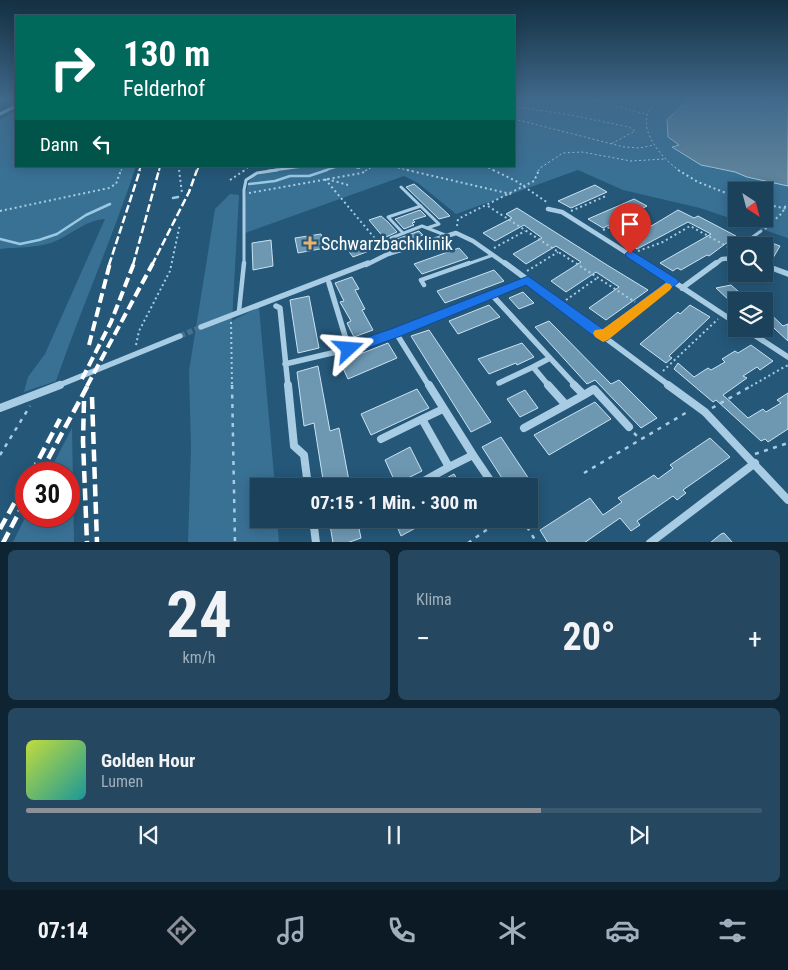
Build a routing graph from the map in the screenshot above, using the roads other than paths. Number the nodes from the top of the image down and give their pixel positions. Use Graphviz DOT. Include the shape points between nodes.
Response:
graph roads {
  1 [pos="298,167"];
  2 [pos="401,187"];
  3 [pos="421,206"];
  4 [pos="548,209"];
  5 [pos="427,228"];
  6 [pos="761,231"];
  7 [pos="403,233"];
  8 [pos="445,235"];
  9 [pos="753,237"];
  10 [pos="391,238"];
  11 [pos="490,253"];
  12 [pos="728,259"];
  13 [pos="773,268"];
  14 [pos="788,274"];
  15 [pos="528,280"];
  16 [pos="673,282"];
  17 [pos="329,283"];
  18 [pos="424,285"];
  19 [pos="682,288"];
  20 [pos="492,295"];
  21 [pos="276,306"];
  22 [pos="239,311"];
  23 [pos="728,317"];
  24 [pos="201,327"];
  25 [pos="396,332"];
  26 [pos="180,336"];
  27 [pos="603,336"];
  28 [pos="757,337"];
  29 [pos="349,349"];
  30 [pos="788,357"];
  31 [pos="550,358"];
  32 [pos="285,364"];
  33 [pos="533,367"];
  34 [pos="499,383"];
  35 [pos="584,395"];
  36 [pos="566,405"];
  37 [pos="0,408"];
  38 [pos="443,409"];
  39 [pos="422,419"];
  40 [pos="629,427"];
  41 [pos="524,428"];
  42 [pos="381,439"];
  43 [pos="473,455"];
  44 [pos="755,463"];
  45 [pos="449,468"];
  46 [pos="307,478"];
  47 [pos="430,478"];
  48 [pos="489,478"];
  49 [pos="788,500"];
  50 [pos="314,528"];
  51 [pos="316,542"];
  52 [pos="650,542"];
  1 -- 22 [label="lane" via="253,174 246,180"];
  2 -- 3 [label="lane"];
  3 -- 5 [label="lane" via="439,224"];
  3 -- 7 [label="lane" via="388,217"];
  4 -- 16 [label="street" via="565,214"];
  5 -- 7 [label="lane" via="422,226"];
  5 -- 8 [label="lane"];
  6 -- 9 [label="lane"];
  7 -- 10 [label="lane"];
  8 -- 11 [label="street" via="456,233"];
  8 -- 22 [label="street"];
  11 -- 15 [label="street"];
  11 -- 18 [label="lane" via="421,280"];
  12 -- 19 [label="street" via="722,259"];
  13 -- 14 [label="street"];
  15 -- 20 [label="street"];
  15 -- 27 [label="street"];
  16 -- 19 [label="street"];
  16 -- 27 [label="lane"];
  17 -- 29 [label="street"];
  19 -- 23 [label="street"];
  20 -- 25 [label="street"];
  20 -- 31 [label="street"];
  21 -- 32 [label="street" via="280,308"];
  22 -- 24 [label="street"];
  25 -- 29 [label="street"];
  25 -- 38 [label="street"];
  26 -- 37 [label="street"];
  27 -- 44 [label="street" via="705,412"];
  28 -- 30 [label="street"];
  29 -- 32 [label="street"];
  31 -- 33 [label="street"];
  31 -- 35 [label="street"];
  32 -- 46 [label="street" via="294,446 304,456"];
  33 -- 34 [label="street"];
  33 -- 36 [label="street"];
  35 -- 36 [label="street"];
  35 -- 40 [label="street" via="594,390"];
  36 -- 41 [label="street"];
  38 -- 39 [label="street"];
  38 -- 43 [label="street"];
  39 -- 42 [label="street"];
  39 -- 45 [label="street"];
  43 -- 45 [label="street"];
  43 -- 48 [label="street"];
  44 -- 49 [label="street"];
  44 -- 52 [label="street"];
  45 -- 47 [label="street"];
  50 -- 51 [label="street"];
}
